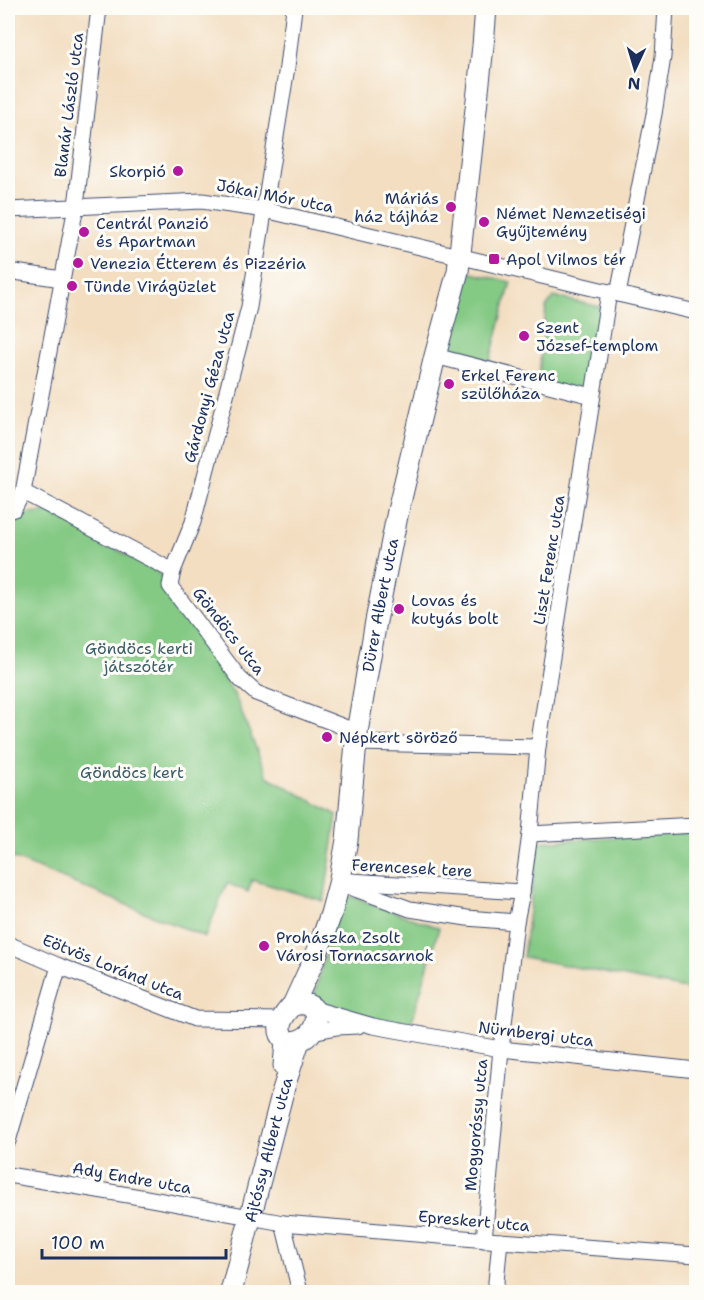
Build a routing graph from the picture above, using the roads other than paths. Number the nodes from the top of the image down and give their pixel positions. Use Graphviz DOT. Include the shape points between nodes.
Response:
graph roads {
  1 [pos="99,8"];
  2 [pos="294,8"];
  3 [pos="486,8"];
  4 [pos="666,8"];
  5 [pos="75,206"];
  6 [pos="8,210"];
  7 [pos="265,210"];
  8 [pos="460,257"];
  9 [pos="8,270"];
  10 [pos="62,279"];
  11 [pos="614,293"];
  12 [pos="696,312"];
  13 [pos="435,356"];
  14 [pos="592,396"];
  15 [pos="23,492"];
  16 [pos="8,511"];
  17 [pos="173,570"];
  18 [pos="357,738"];
  19 [pos="538,747"];
  20 [pos="696,825"];
  21 [pos="530,834"];
  22 [pos="339,884"];
  23 [pos="522,892"];
  24 [pos="516,922"];
  25 [pos="8,944"];
  26 [pos="59,966"];
  27 [pos="297,1023"];
  28 [pos="373,1026"];
  29 [pos="501,1049"];
  30 [pos="696,1070"];
  31 [pos="8,1141"];
  32 [pos="8,1175"];
  33 [pos="250,1217"];
  34 [pos="283,1223"];
  35 [pos="484,1240"];
  36 [pos="500,1241"];
  37 [pos="696,1255"];
  38 [pos="231,1293"];
  39 [pos="300,1293"];
  40 [pos="495,1293"];
  1 -- 5 [label="street, Blanár László utca"];
  2 -- 7 [label="street, Gárdonyi Géza utca"];
  3 -- 8 [label="main road, Dürer Albert utca"];
  4 -- 11 [label="street, Liszt Ferenc utca" via="654,114"];
  5 -- 6 [label="street, Jókai Mór utca"];
  5 -- 7 [label="street, Jókai Mór utca" via="202,201"];
  5 -- 10 [label="street, Blanár László utca"];
  7 -- 8 [label="street, Jókai Mór utca"];
  7 -- 17 [label="street, Gárdonyi Géza utca" via="249,307 193,522"];
  8 -- 11 [label="street, Jókai Mór utca"];
  8 -- 13 [label="main road, Dürer Albert utca"];
  9 -- 10 [label="street"];
  10 -- 15 [label="street, Blanár László utca"];
  11 -- 12 [label="street, Jókai Mór utca"];
  11 -- 14 [label="street, Liszt Ferenc utca"];
  13 -- 14 [label="street"];
  13 -- 18 [label="main road, Dürer Albert utca" via="398,511"];
  14 -- 19 [label="street, Liszt Ferenc utca"];
  15 -- 16 [label="street" via="14,509"];
  15 -- 17 [label="street"];
  17 -- 18 [label="street, Göndöcs utca" via="170,586 240,679 256,693"];
  18 -- 19 [label="street, Göndöcs utca"];
  18 -- 22 [label="main road, Dürer Albert utca"];
  19 -- 21 [label="street, Liszt Ferenc utca"];
  20 -- 21 [label="street"];
  21 -- 23 [label="street"];
  22 -- 23 [label="street, Ferencesek tere" via="351,881"];
  22 -- 24 [label="street, Ferencesek tere" via="410,909"];
  22 -- 27 [label="main road, Dürer Albert utca"];
  23 -- 24 [label="street"];
  24 -- 29 [label="street"];
  25 -- 26 [label="street, Eötvös Loránd utca"];
  26 -- 27 [label="street, Eötvös Loránd utca" via="195,1019"];
  26 -- 31 [label="street"];
  27 -- 28 [label="street, Nürnbergi utca"];
  27 -- 28 [label="street, Nürnbergi utca"];
  27 -- 33 [label="main road, Ajtóssy Albert utca"];
  28 -- 29 [label="street, Nürnbergi utca"];
  29 -- 30 [label="street, Nürnbergi utca"];
  29 -- 35 [label="street, Mogyoróssy utca"];
  32 -- 33 [label="street, Ady Endre utca"];
  33 -- 34 [label="street, Epreskert utca"];
  33 -- 38 [label="main road, Ajtóssy Albert utca"];
  34 -- 35 [label="street, Epreskert utca"];
  34 -- 39 [label="street"];
  35 -- 36 [label="street, Epreskert utca"];
  36 -- 37 [label="street, Epreskert utca"];
  36 -- 40 [label="street"];
}
